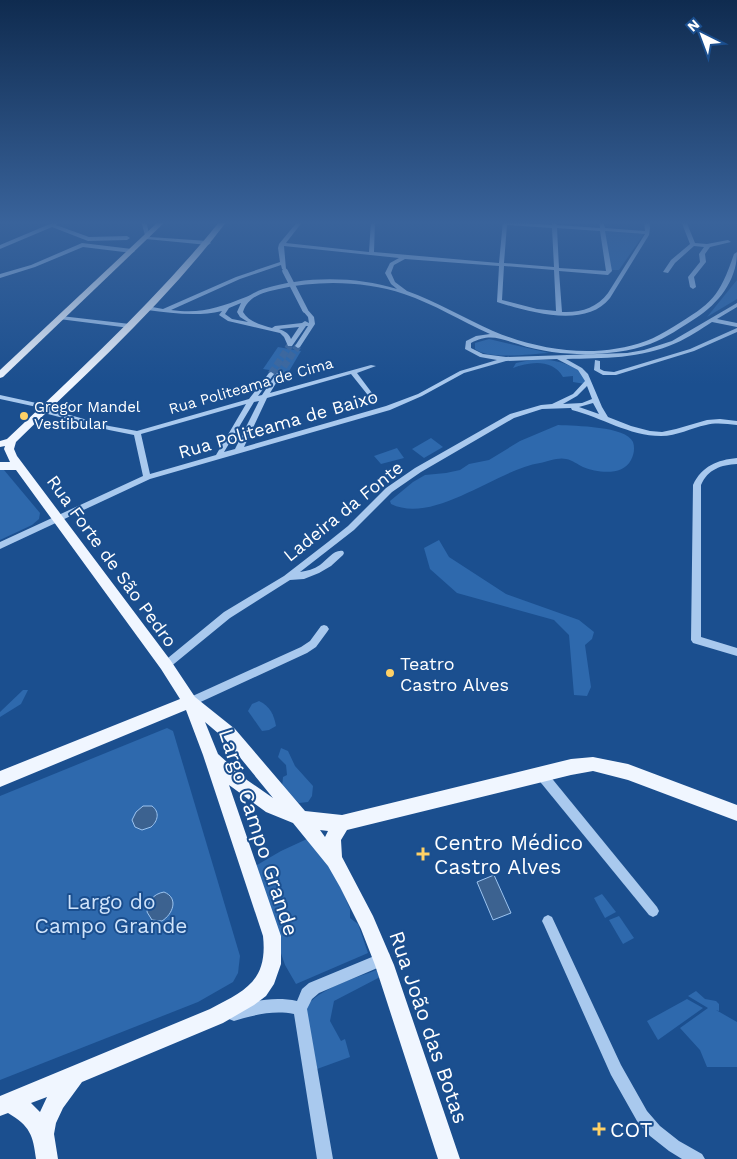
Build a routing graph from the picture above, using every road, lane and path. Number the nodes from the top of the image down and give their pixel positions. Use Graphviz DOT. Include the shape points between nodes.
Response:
graph roads {
  1 [pos="106,275"];
  2 [pos="178,275"];
  3 [pos="247,275"];
  4 [pos="287,275"];
  5 [pos="389,275"];
  6 [pos="502,275"];
  7 [pos="558,275"];
  8 [pos="620,275"];
  9 [pos="693,275"];
  10 [pos="730,275"];
  11 [pos="737,276"];
  12 [pos="693,287"];
  13 [pos="406,293"];
  14 [pos="719,295"];
  15 [pos="251,297"];
  16 [pos="737,305"];
  17 [pos="228,307"];
  18 [pos="147,308"];
  19 [pos="165,310"];
  20 [pos="306,312"];
  21 [pos="559,313"];
  22 [pos="721,315"];
  23 [pos="61,318"];
  24 [pos="737,318"];
  25 [pos="712,320"];
  26 [pos="304,324"];
  27 [pos="312,324"];
  28 [pos="256,325"];
  29 [pos="737,325"];
  30 [pos="130,326"];
  31 [pos="267,327"];
  32 [pos="737,330"];
  33 [pos="504,338"];
  34 [pos="298,346"];
  35 [pos="548,357"];
  36 [pos="618,357"];
  37 [pos="506,359"];
  38 [pos="597,362"];
  39 [pos="373,366"];
  40 [pos="354,372"];
  41 [pos="271,374"];
  42 [pos="0,375"];
  43 [pos="278,375"];
  44 [pos="587,377"];
  45 [pos="0,397"];
  46 [pos="264,397"];
  47 [pos="373,398"];
  48 [pos="252,400"];
  49 [pos="595,400"];
  50 [pos="553,406"];
  51 [pos="567,407"];
  52 [pos="45,408"];
  53 [pos="605,417"];
  54 [pos="737,423"];
  55 [pos="137,433"];
  56 [pos="11,441"];
  57 [pos="0,444"];
  58 [pos="238,451"];
  59 [pos="737,456"];
  60 [pos="218,457"];
  61 [pos="737,461"];
  62 [pos="722,462"];
  63 [pos="0,466"];
  64 [pos="19,466"];
  65 [pos="147,477"];
  66 [pos="57,518"];
  67 [pos="0,546"];
  68 [pos="340,553"];
  69 [pos="287,578"];
  70 [pos="324,629"];
  71 [pos="737,652"];
  72 [pos="166,665"];
  73 [pos="190,702"];
  74 [pos="211,755"];
  75 [pos="541,774"];
  76 [pos="0,779"];
  77 [pos="737,813"];
  78 [pos="297,818"];
  79 [pos="342,823"];
  80 [pos="334,860"];
  81 [pos="363,910"];
  82 [pos="653,911"];
  83 [pos="548,922"];
  84 [pos="384,958"];
  85 [pos="300,1008"];
  86 [pos="198,1024"];
  87 [pos="77,1073"];
  88 [pos="5,1104"];
  89 [pos="44,1132"];
  90 [pos="47,1159"];
  91 [pos="326,1159"];
  92 [pos="449,1159"];
  93 [pos="697,1159"];
  1 -- 23 [label="main road"];
  2 -- 18 [label="main road"];
  3 -- 19 [label="street"];
  4 -- 20 [label="street, bridge"];
  5 -- 13 [label="street"];
  6 -- 21 [label="street" via="499,301"];
  7 -- 21 [label="street"];
  8 -- 21 [label="street" via="603,302 589,310"];
  9 -- 12 [label="street"];
  10 -- 14 [label="street"];
  11 -- 14 [label="street"];
  13 -- 15 [label="street" via="367,285 313,282 280,286"];
  13 -- 33 [label="street"];
  14 -- 33 [label="street" via="692,318 648,342 632,346 566,351"];
  15 -- 17 [label="street"];
  15 -- 28 [label="street" via="240,312"];
  16 -- 22 [label="street"];
  17 -- 19 [label="street" via="204,314"];
  17 -- 28 [label="street" via="222,315 225,318"];
  18 -- 19 [label="street"];
  18 -- 30 [label="main road"];
  20 -- 26 [label="street"];
  20 -- 27 [label="street"];
  22 -- 24 [label="street"];
  22 -- 25 [label="street"];
  23 -- 30 [label="street"];
  23 -- 42 [label="main road"];
  25 -- 29 [label="street"];
  25 -- 36 [label="street" via="664,346"];
  26 -- 27 [label="street"];
  26 -- 31 [label="street"];
  26 -- 31 [label="street" via="290,345 286,334"];
  27 -- 34 [label="street"];
  28 -- 31 [label="street"];
  30 -- 52 [label="main road"];
  32 -- 38 [label="street" via="692,350 614,374 597,370"];
  33 -- 37 [label="street" via="485,336 473,339 467,345 475,354"];
  35 -- 36 [label="street"];
  35 -- 37 [label="street"];
  35 -- 44 [label="street" via="573,364"];
  36 -- 38 [label="street"];
  37 -- 58 [label="street, Rua Politeama de Baixo" via="462,372 402,403"];
  38 -- 44 [label="street, Ladeira da Fonte" via="588,367"];
  39 -- 40 [label="street, Rua Politeama de Cima"];
  40 -- 46 [label="street, Rua Politeama de Cima"];
  40 -- 47 [label="street"];
  41 -- 48 [label="street"];
  43 -- 46 [label="street"];
  44 -- 49 [label="street"];
  44 -- 50 [label="street, Ladeira da Fonte" via="575,395"];
  45 -- 52 [label="street"];
  46 -- 48 [label="street, Rua Politeama de Cima"];
  46 -- 58 [label="street"];
  48 -- 55 [label="street, Rua Politeama de Cima"];
  48 -- 60 [label="street"];
  49 -- 51 [label="street, Ladeira da Fonte"];
  49 -- 53 [label="street"];
  50 -- 51 [label="street, Ladeira da Fonte"];
  50 -- 69 [label="street, Ladeira da Fonte" via="512,416 417,468 389,490 351,528"];
  51 -- 53 [label="street"];
  52 -- 55 [label="street" via="100,426"];
  52 -- 56 [label="main road"];
  53 -- 54 [label="street" via="630,429 662,434 709,422"];
  55 -- 65 [label="street"];
  56 -- 57 [label="main road"];
  56 -- 64 [label="main road, Rua Forte de São Pedro" via="10,452"];
  58 -- 60 [label="street, Rua Politeama de Baixo"];
  59 -- 62 [label="street"];
  60 -- 65 [label="street, Rua Politeama de Baixo"];
  61 -- 62 [label="street"];
  62 -- 71 [label="street" via="703,472 697,484 696,640"];
  63 -- 64 [label="main road"];
  64 -- 66 [label="main road, Rua Forte de São Pedro"];
  65 -- 66 [label="street, Rua Politeama de Baixo"];
  66 -- 67 [label="street, Rua Politeama de Baixo"];
  66 -- 72 [label="main road, Rua Forte de São Pedro"];
  68 -- 69 [label="street" via="326,566 306,576"];
  69 -- 72 [label="street, Ladeira da Fonte" via="228,615"];
  70 -- 73 [label="street" via="304,650"];
  72 -- 73 [label="main road, Rua Forte de São Pedro"];
  73 -- 74 [label="main road, Largo Campo Grande"];
  73 -- 76 [label="main road"];
  73 -- 78 [label="main road, Largo Campo Grande" via="230,734"];
  74 -- 78 [label="main road" via="243,789"];
  74 -- 86 [label="main road, Largo Campo Grande" via="274,949 273,964 258,990"];
  75 -- 77 [label="main road" via="593,764 628,772"];
  75 -- 79 [label="main road"];
  75 -- 82 [label="street"];
  78 -- 79 [label="main road"];
  78 -- 80 [label="main road, Largo Campo Grande"];
  79 -- 80 [label="main road" via="334,831 332,839"];
  80 -- 81 [label="main road, Largo Campo Grande"];
  81 -- 84 [label="main road, Rua João das Botas"];
  83 -- 93 [label="street" via="616,1070 642,1116 674,1146"];
  84 -- 85 [label="street" via="314,988"];
  84 -- 92 [label="main road, Rua João das Botas"];
  85 -- 86 [label="street" via="285,1004 269,1005"];
  85 -- 91 [label="street"];
  86 -- 87 [label="main road, Largo Campo Grande"];
  87 -- 88 [label="main road, Largo Campo Grande"];
  87 -- 89 [label="main road" via="58,1097"];
  88 -- 89 [label="main road" via="23,1110"];
  89 -- 90 [label="main road"];
}
